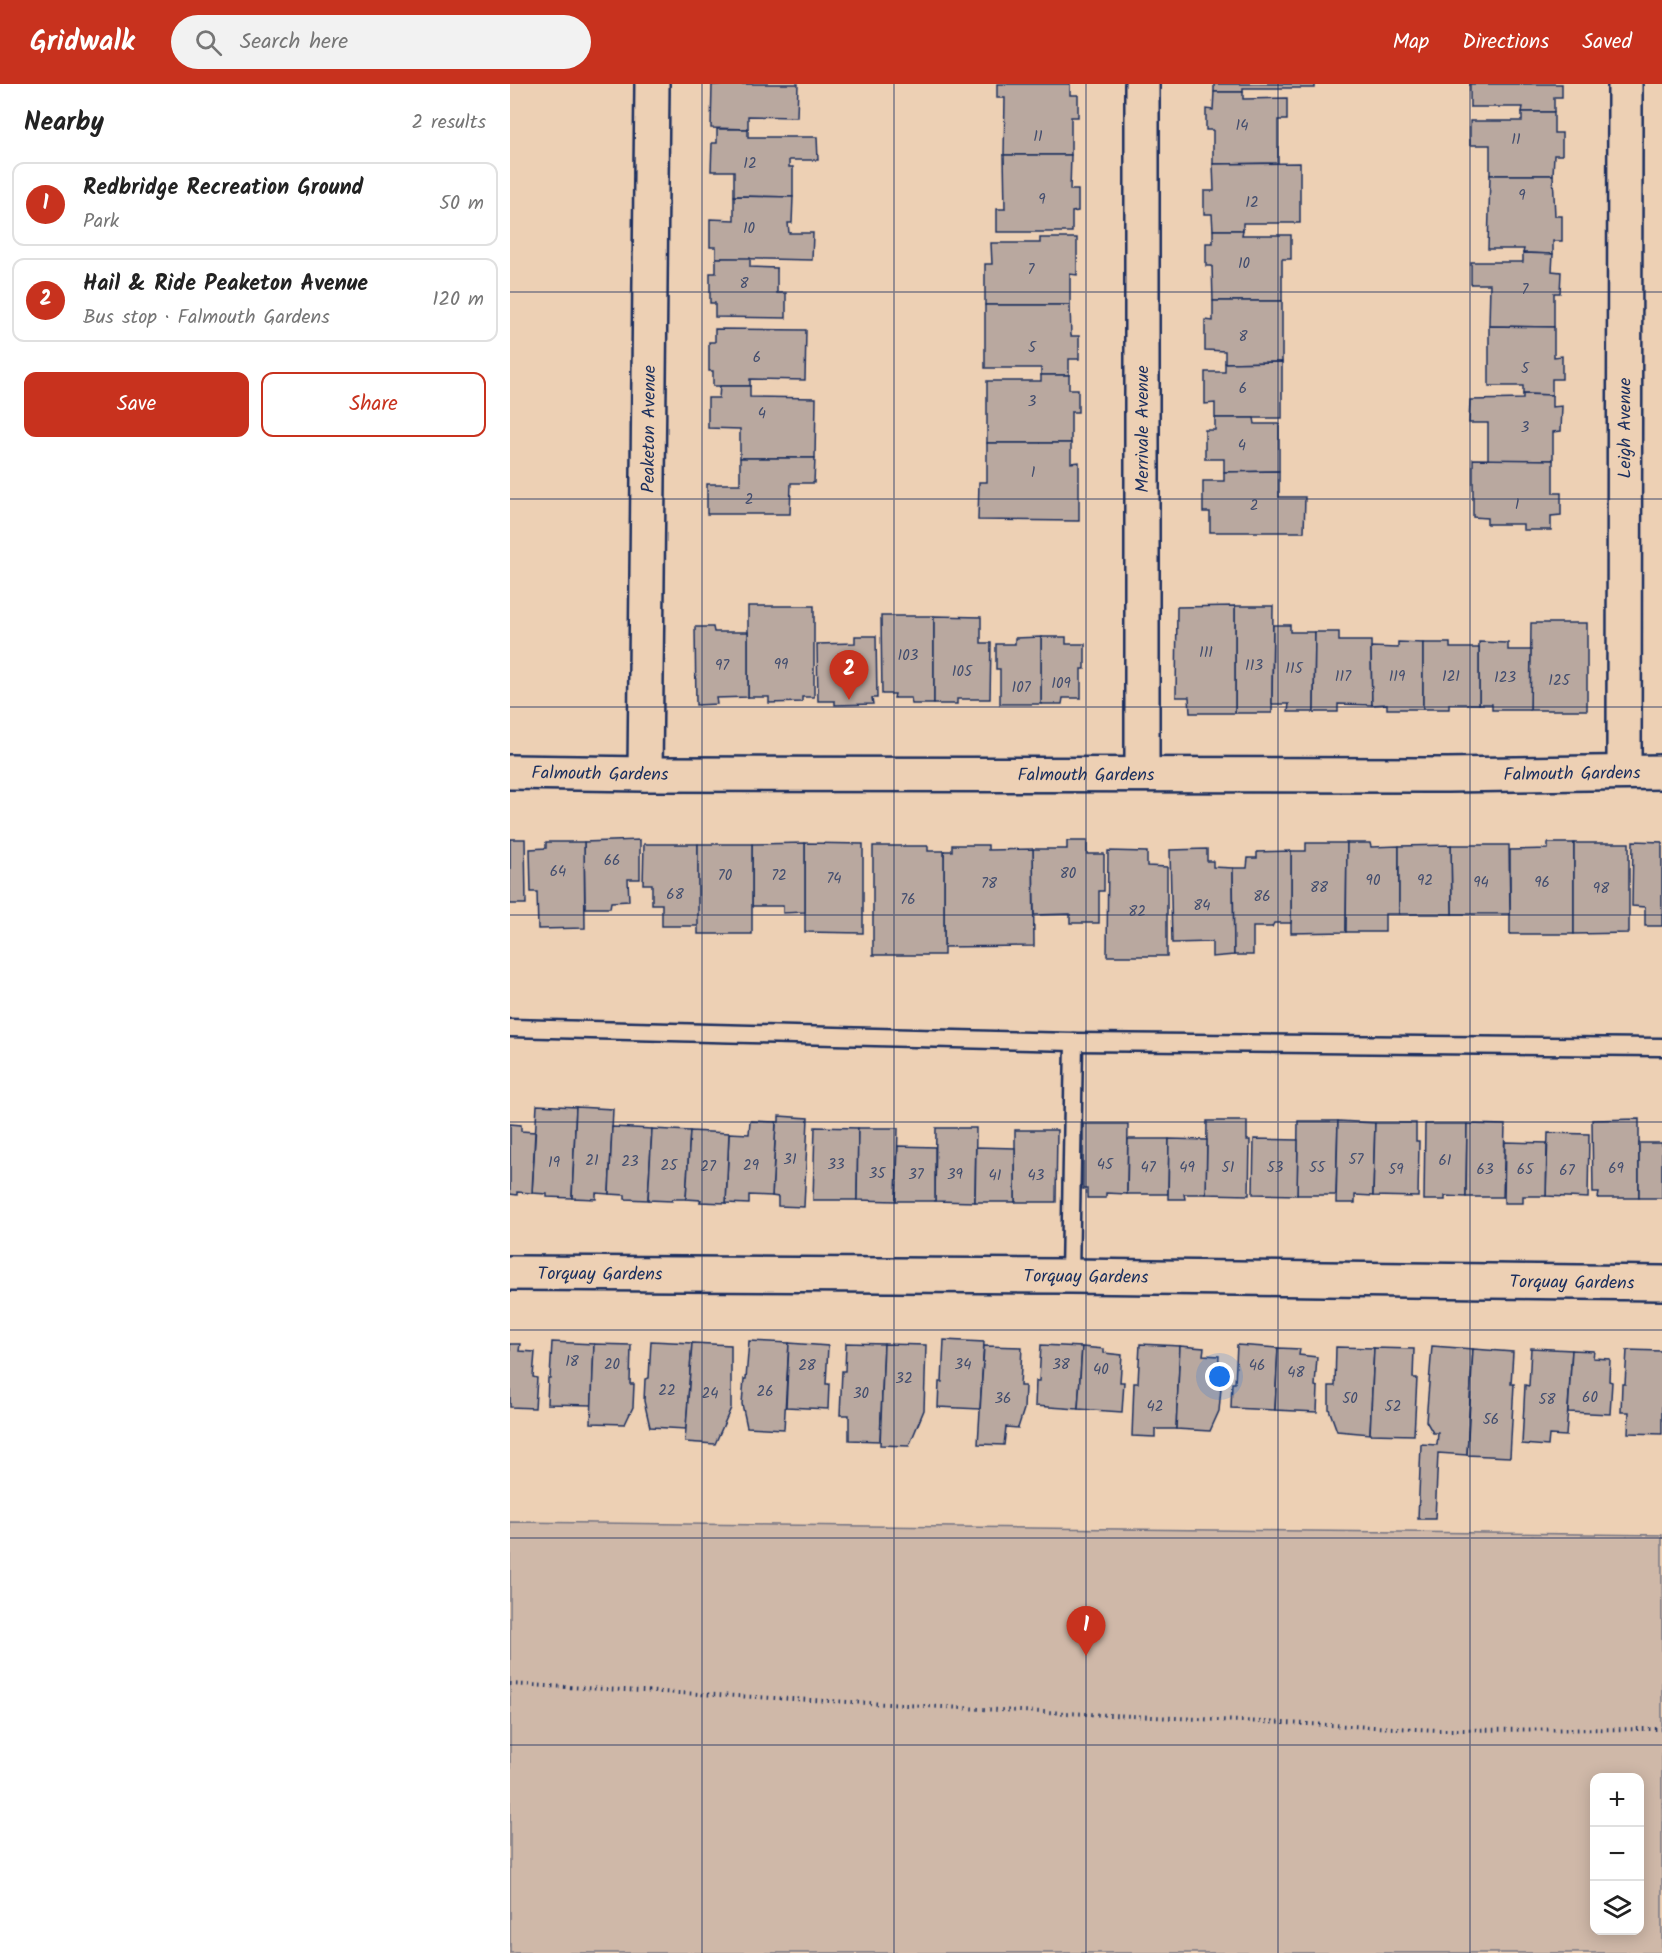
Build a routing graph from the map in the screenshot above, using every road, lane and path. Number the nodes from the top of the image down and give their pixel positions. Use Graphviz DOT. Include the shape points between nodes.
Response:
graph roads {
  1 [pos="652,84"];
  2 [pos="1142,84"];
  3 [pos="1625,84"];
  4 [pos="510,772"];
  5 [pos="1624,772"];
  6 [pos="1662,772"];
  7 [pos="645,774"];
  8 [pos="1142,774"];
  9 [pos="510,1028"];
  10 [pos="1074,1042"];
  11 [pos="1662,1047"];
  12 [pos="510,1273"];
  13 [pos="1070,1276"];
  14 [pos="1662,1283"];
  15 [pos="510,1684"];
  16 [pos="1662,1729"];
  1 -- 7 [label="street, Peaketon Avenue"];
  2 -- 8 [label="street, Merrivale Avenue"];
  3 -- 5 [label="street, Leigh Avenue"];
  4 -- 7 [label="street, Falmouth Gardens"];
  5 -- 6 [label="street, Falmouth Gardens"];
  5 -- 8 [label="street, Falmouth Gardens"];
  7 -- 8 [label="street, Falmouth Gardens"];
  9 -- 10 [label="lane"];
  10 -- 11 [label="lane"];
  10 -- 13 [label="lane"];
  12 -- 13 [label="street, Torquay Gardens"];
  13 -- 14 [label="street, Torquay Gardens"];
  15 -- 16 [label="path" via="1439,1730"];
}
